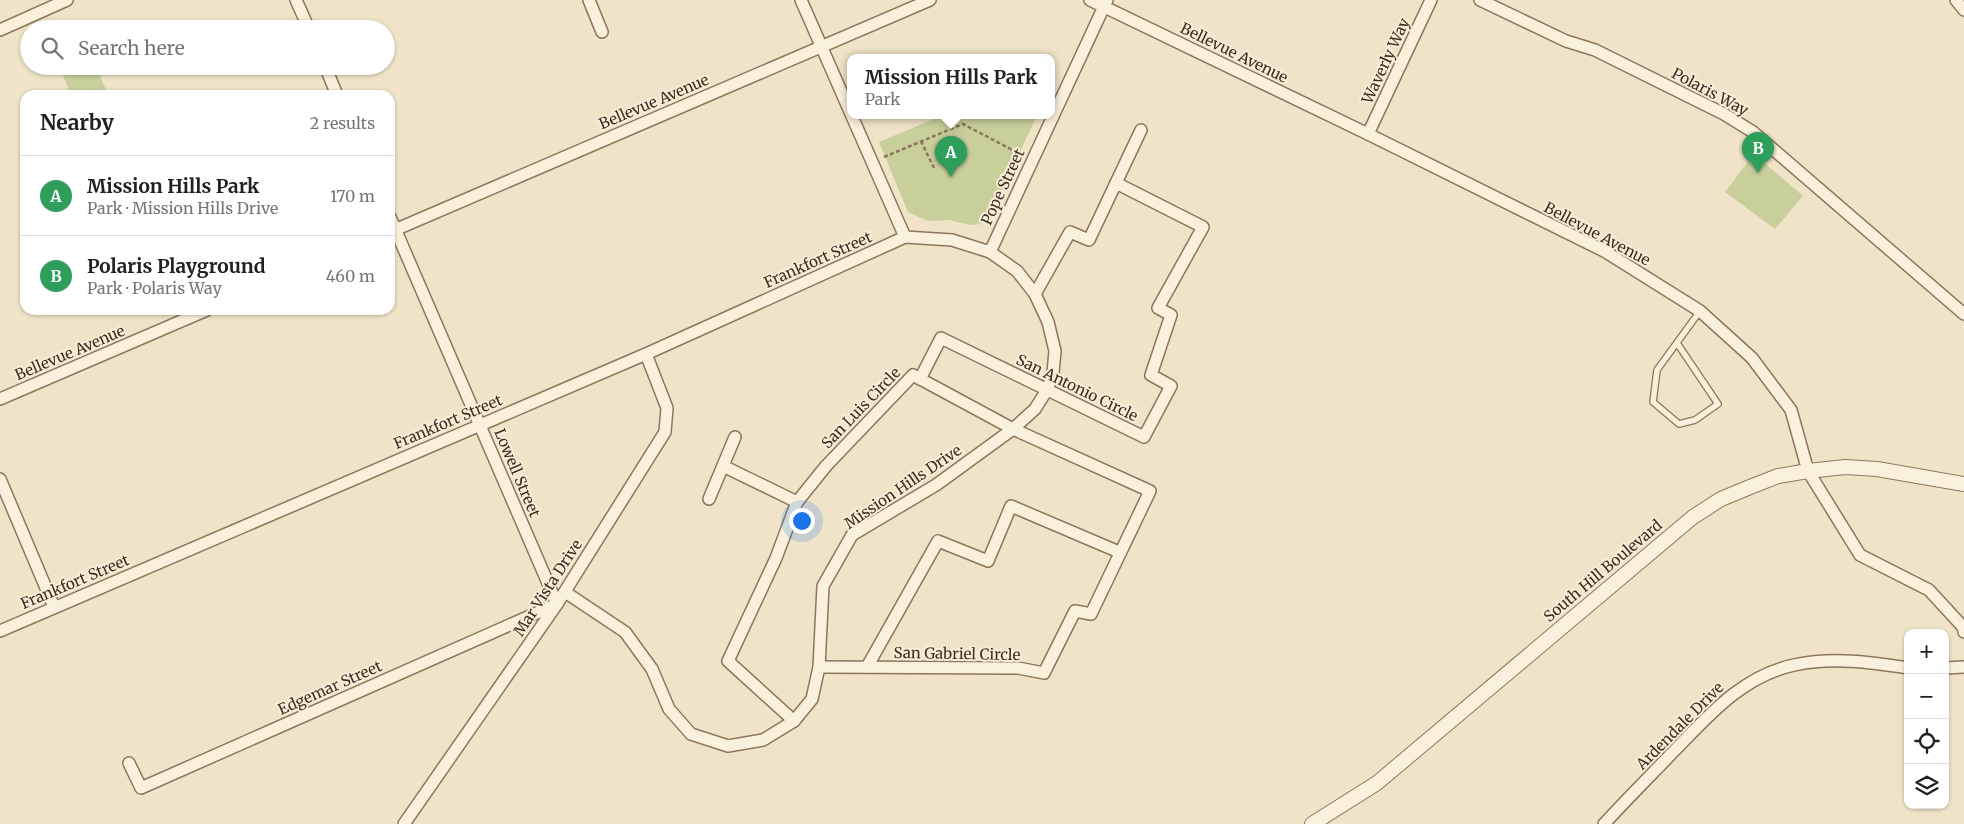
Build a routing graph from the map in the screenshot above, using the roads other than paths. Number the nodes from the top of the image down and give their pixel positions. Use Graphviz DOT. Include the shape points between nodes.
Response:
graph roads {
  1 [pos="66,0"];
  2 [pos="296,0"];
  3 [pos="589,0"];
  4 [pos="801,0"];
  5 [pos="930,0"];
  6 [pos="1090,0"];
  7 [pos="1431,0"];
  8 [pos="1480,0"];
  9 [pos="1956,0"];
  10 [pos="1106,3"];
  11 [pos="1964,10"];
  12 [pos="22,20"];
  13 [pos="305,20"];
  14 [pos="20,21"];
  15 [pos="0,30"];
  16 [pos="602,32"];
  17 [pos="821,47"];
  18 [pos="329,75"];
  19 [pos="335,90"];
  20 [pos="847,107"];
  21 [pos="1055,113"];
  22 [pos="852,119"];
  23 [pos="1052,119"];
  24 [pos="1140,130"];
  25 [pos="1368,134"];
  26 [pos="1116,183"];
  27 [pos="395,230"];
  28 [pos="395,236"];
  29 [pos="905,237"];
  30 [pos="990,252"];
  31 [pos="1035,294"];
  32 [pos="1700,311"];
  33 [pos="1964,314"];
  34 [pos="195,315"];
  35 [pos="1677,343"];
  36 [pos="646,354"];
  37 [pos="920,379"];
  38 [pos="1047,390"];
  39 [pos="0,399"];
  40 [pos="479,425"];
  41 [pos="1013,429"];
  42 [pos="735,437"];
  43 [pos="724,466"];
  44 [pos="1808,471"];
  45 [pos="0,480"];
  46 [pos="1964,484"];
  47 [pos="709,499"];
  48 [pos="797,502"];
  49 [pos="1119,552"];
  50 [pos="565,592"];
  51 [pos="557,604"];
  52 [pos="54,607"];
  53 [pos="0,630"];
  54 [pos="1964,632"];
  55 [pos="819,667"];
  56 [pos="867,667"];
  57 [pos="1964,667"];
  58 [pos="1904,668"];
  59 [pos="1949,668"];
  60 [pos="794,721"];
  61 [pos="129,763"];
  62 [pos="404,824"];
  63 [pos="1312,824"];
  64 [pos="1604,824"];
  1 -- 12 [label="street"];
  2 -- 13 [label="street"];
  3 -- 16 [label="street"];
  4 -- 17 [label="street"];
  5 -- 17 [label="street, Bellevue Avenue"];
  6 -- 10 [label="street, Bellevue Avenue"];
  7 -- 25 [label="street, Waverly Way"];
  8 -- 33 [label="street, Polaris Way" via="1566,41 1595,50 1746,128"];
  9 -- 11 [label="street"];
  10 -- 21 [label="street, Pope Street"];
  10 -- 25 [label="street, Bellevue Avenue"];
  14 -- 15 [label="street"];
  17 -- 20 [label="street"];
  17 -- 27 [label="street, Bellevue Avenue"];
  18 -- 19 [label="street"];
  22 -- 29 [label="street"];
  23 -- 30 [label="street, Pope Street"];
  24 -- 26 [label="street"];
  25 -- 32 [label="street, Bellevue Avenue" via="1606,252"];
  26 -- 31 [label="street" via="1089,240 1070,232"];
  26 -- 38 [label="street, San Antonio Circle" via="1203,227 1158,308 1171,315 1151,375 1171,386 1144,437"];
  28 -- 40 [label="street, Lowell Street"];
  29 -- 30 [label="street, Mission Hills Drive" via="952,240"];
  29 -- 36 [label="street, Frankfort Street"];
  30 -- 31 [label="street, Mission Hills Drive" via="1018,271"];
  31 -- 38 [label="street, Mission Hills Drive" via="1048,322 1055,351"];
  32 -- 35 [label="lane"];
  32 -- 44 [label="street, Bellevue Avenue" via="1752,358 1791,410"];
  34 -- 39 [label="street, Bellevue Avenue"];
  35 -- 35 [label="lane" via="1657,370 1653,402 1679,424 1695,420 1718,404"];
  36 -- 40 [label="street, Frankfort Street"];
  36 -- 50 [label="street, Mar Vista Drive" via="667,408 665,432"];
  37 -- 38 [label="street, San Antonio Circle" via="940,338"];
  37 -- 41 [label="street, San Luis Circle"];
  37 -- 48 [label="street, San Luis Circle" via="914,375 826,466"];
  38 -- 41 [label="street, Mission Hills Drive" via="1035,409"];
  40 -- 51 [label="street, Lowell Street"];
  40 -- 52 [label="street, Frankfort Street"];
  41 -- 49 [label="street, San Gabriel Circle" via="1150,491"];
  41 -- 55 [label="street, Mission Hills Drive" via="936,485 852,536 823,586"];
  42 -- 43 [label="street"];
  43 -- 47 [label="street"];
  43 -- 48 [label="street"];
  44 -- 46 [label="street, South Hill Boulevard" via="1845,467 1877,469"];
  44 -- 54 [label="street, Bellevue Avenue" via="1860,555 1929,590"];
  44 -- 63 [label="street, South Hill Boulevard" via="1778,476 1750,487 1721,499 1693,518 1377,783"];
  45 -- 52 [label="street"];
  48 -- 60 [label="street, San Luis Circle" via="776,558 728,662"];
  49 -- 56 [label="street, San Gabriel Circle" via="1090,614 1076,611 1044,673 1018,668"];
  49 -- 56 [label="street, San Gabriel Circle" via="1011,506 988,561 938,541"];
  50 -- 51 [label="street, Mar Vista Drive"];
  50 -- 60 [label="street, Mission Hills Drive" via="625,632 652,669 669,708 690,734 728,746 763,740"];
  51 -- 61 [label="street, Edgemar Street" via="141,788"];
  51 -- 62 [label="street, Mar Vista Drive"];
  52 -- 53 [label="street, Frankfort Street"];
  55 -- 56 [label="street, San Gabriel Circle"];
  55 -- 60 [label="street, Mission Hills Drive" via="812,699"];
  57 -- 59 [label="street"];
  58 -- 64 [label="street, Ardendale Drive" via="1858,662 1813,662 1757,678 1714,710"];
}
